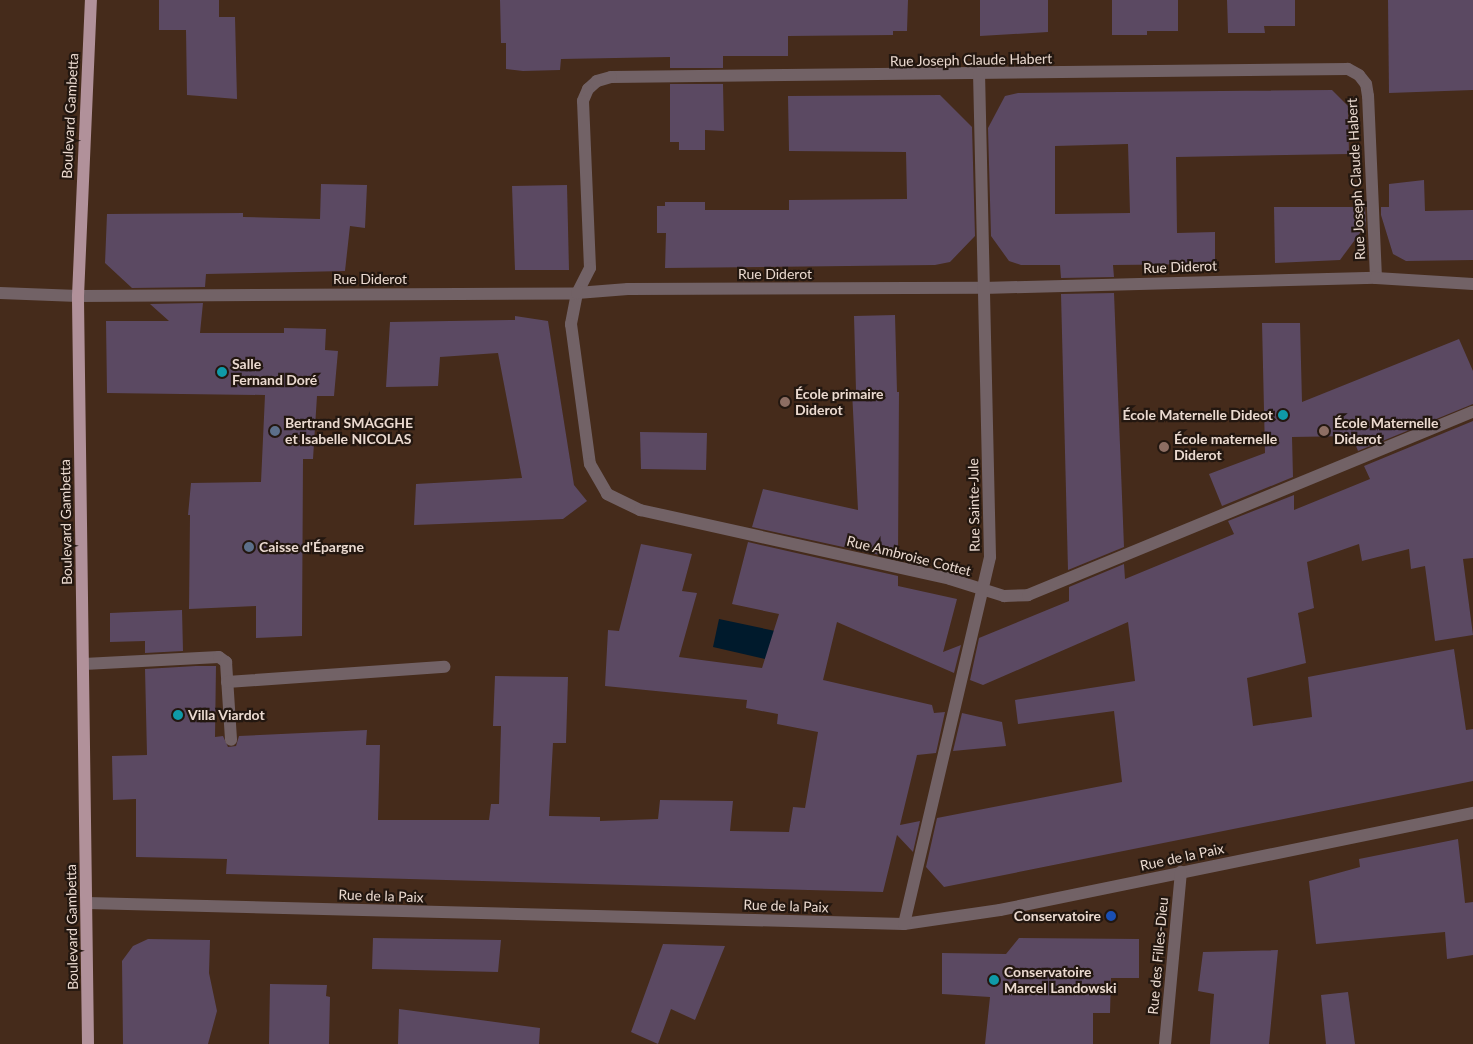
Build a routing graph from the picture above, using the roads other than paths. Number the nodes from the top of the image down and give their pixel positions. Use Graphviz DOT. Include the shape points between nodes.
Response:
graph roads {
  1 [pos="91,0"];
  2 [pos="979,75"];
  3 [pos="1376,278"];
  4 [pos="1473,284"];
  5 [pos="984,288"];
  6 [pos="0,293"];
  7 [pos="577,293"];
  8 [pos="78,296"];
  9 [pos="1473,412"];
  10 [pos="984,590"];
  11 [pos="84,664"];
  12 [pos="444,666"];
  13 [pos="228,682"];
  14 [pos="231,740"];
  15 [pos="1473,813"];
  16 [pos="1181,872"];
  17 [pos="87,903"];
  18 [pos="904,924"];
  19 [pos="88,1044"];
  20 [pos="1165,1044"];
  1 -- 8 [label="main road, Boulevard Gambetta"];
  2 -- 3 [label="street, Rue Joseph Claude Habert" via="1348,69 1366,84 1368,96"];
  2 -- 5 [label="street, Rue Sainte-Jule"];
  2 -- 7 [label="street, Rue Joseph Claude Habert" via="610,77 597,81 588,89 583,101 590,268"];
  3 -- 4 [label="street, Rue Diderot"];
  3 -- 5 [label="street, Rue Diderot"];
  5 -- 7 [label="street, Rue Diderot" via="628,289"];
  5 -- 10 [label="street, Rue Sainte-Jule" via="990,548"];
  6 -- 8 [label="street, Rue Diderot"];
  7 -- 8 [label="street, Rue Diderot"];
  7 -- 10 [label="street, Rue Ambroise Cottet" via="571,324 590,464 607,494 640,510 950,579"];
  8 -- 11 [label="main road, Boulevard Gambetta"];
  9 -- 10 [label="street, Rue Ambroise Cottet" via="1028,595 1004,596"];
  10 -- 18 [label="street, Rue Sainte-Jule"];
  11 -- 13 [label="street" via="219,657 226,662"];
  11 -- 17 [label="main road, Boulevard Gambetta"];
  12 -- 13 [label="street"];
  13 -- 14 [label="street"];
  15 -- 16 [label="street, Rue de la Paix"];
  16 -- 18 [label="street, Rue de la Paix" via="1000,910"];
  16 -- 20 [label="street, Rue des Filles-Dieu"];
  17 -- 18 [label="street, Rue de la Paix"];
  17 -- 19 [label="main road, Boulevard Gambetta"];
}
